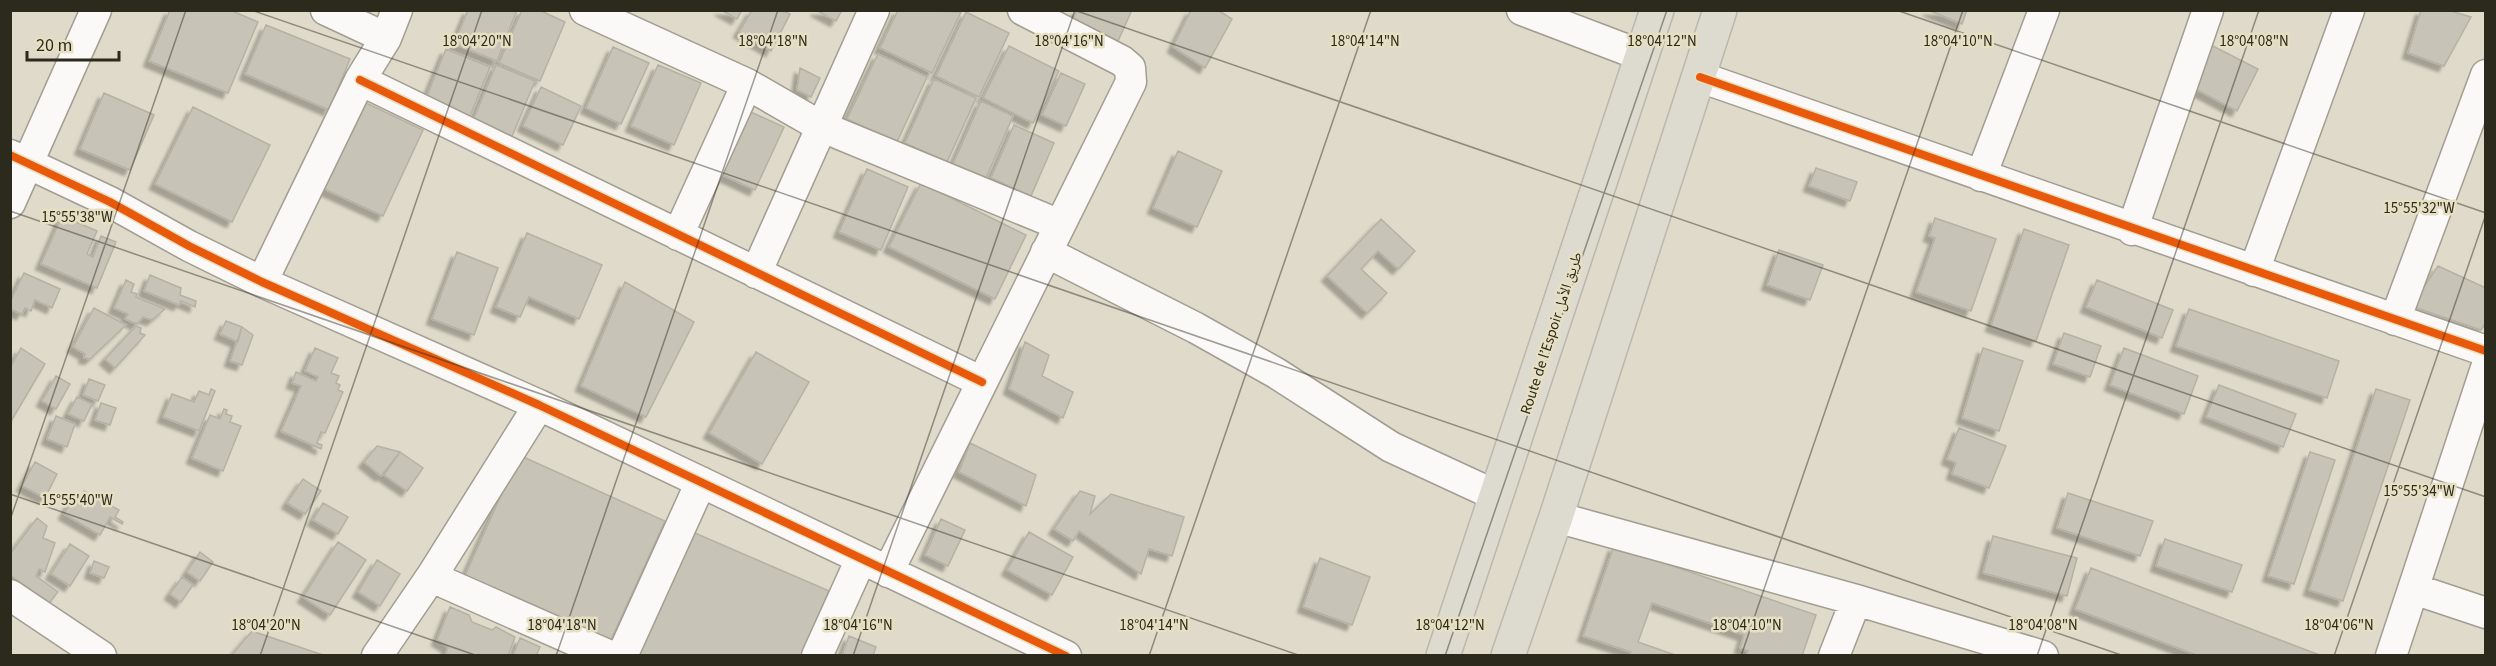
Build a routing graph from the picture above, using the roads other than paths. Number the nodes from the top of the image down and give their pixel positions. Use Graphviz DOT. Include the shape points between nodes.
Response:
graph roads {
  1 [pos="96,10"];
  2 [pos="326,10"];
  3 [pos="397,10"];
  4 [pos="585,10"];
  5 [pos="874,10"];
  6 [pos="1023,10"];
  7 [pos="1522,10"];
  8 [pos="1657,10"];
  9 [pos="1720,10"];
  10 [pos="2044,10"];
  11 [pos="2208,10"];
  12 [pos="2349,10"];
  13 [pos="386,38"];
  14 [pos="1643,56"];
  15 [pos="2486,75"];
  16 [pos="1700,77"];
  17 [pos="360,80"];
  18 [pos="747,84"];
  19 [pos="820,126"];
  20 [pos="20,159"];
  21 [pos="1981,176"];
  22 [pos="10,203"];
  23 [pos="1060,225"];
  24 [pos="2132,230"];
  25 [pos="678,235"];
  26 [pos="1046,252"];
  27 [pos="2254,271"];
  28 [pos="756,273"];
  29 [pos="262,282"];
  30 [pos="2395,320"];
  31 [pos="2486,351"];
  32 [pos="2486,368"];
  33 [pos="982,382"];
  34 [pos="539,405"];
  35 [pos="701,482"];
  36 [pos="1497,496"];
  37 [pos="1556,517"];
  38 [pos="861,559"];
  39 [pos="888,572"];
  40 [pos="433,574"];
  41 [pos="2414,589"];
  42 [pos="10,595"];
  43 [pos="1856,600"];
  44 [pos="2486,613"];
  45 [pos="101,656"];
  46 [pos="377,656"];
  47 [pos="610,656"];
  48 [pos="622,656"];
  49 [pos="817,656"];
  50 [pos="1066,656"];
  51 [pos="1443,656"];
  52 [pos="1508,656"];
  53 [pos="1834,656"];
  54 [pos="2043,656"];
  55 [pos="2391,656"];
  1 -- 20 [label="street"];
  2 -- 13 [label="street"];
  3 -- 13 [label="street"];
  4 -- 18 [label="street"];
  5 -- 19 [label="street"];
  6 -- 23 [label="street" via="1130,68 1131,82"];
  7 -- 14 [label="street"];
  8 -- 14 [label="highway, Route de l’Espoir طريق الأمل"];
  9 -- 16 [label="highway"];
  10 -- 21 [label="street"];
  11 -- 24 [label="street"];
  12 -- 27 [label="street"];
  13 -- 17 [label="street"];
  14 -- 36 [label="highway, Route de l’Espoir طريق الأمل"];
  15 -- 30 [label="street"];
  16 -- 21 [label="street"];
  16 -- 37 [label="highway"];
  17 -- 25 [label="street"];
  17 -- 29 [label="street"];
  18 -- 19 [label="street"];
  18 -- 25 [label="street"];
  19 -- 23 [label="street"];
  19 -- 28 [label="street"];
  20 -- 22 [label="street"];
  20 -- 29 [label="street"];
  21 -- 24 [label="street"];
  23 -- 26 [label="street"];
  24 -- 27 [label="street"];
  25 -- 28 [label="street"];
  26 -- 33 [label="street"];
  26 -- 36 [label="street" via="1276,373 1391,447"];
  27 -- 30 [label="street"];
  28 -- 33 [label="street"];
  29 -- 34 [label="street"];
  30 -- 31 [label="street"];
  32 -- 41 [label="street"];
  33 -- 39 [label="street"];
  34 -- 35 [label="street"];
  34 -- 40 [label="street"];
  35 -- 38 [label="street"];
  35 -- 48 [label="street"];
  36 -- 51 [label="highway, Route de l’Espoir طريق الأمل"];
  37 -- 43 [label="street"];
  37 -- 52 [label="highway"];
  38 -- 39 [label="street"];
  38 -- 49 [label="street"];
  39 -- 50 [label="street"];
  40 -- 46 [label="street"];
  40 -- 47 [label="street" via="436,579"];
  41 -- 44 [label="street"];
  41 -- 55 [label="street"];
  42 -- 45 [label="street"];
  43 -- 53 [label="street"];
  43 -- 54 [label="street"];
}
